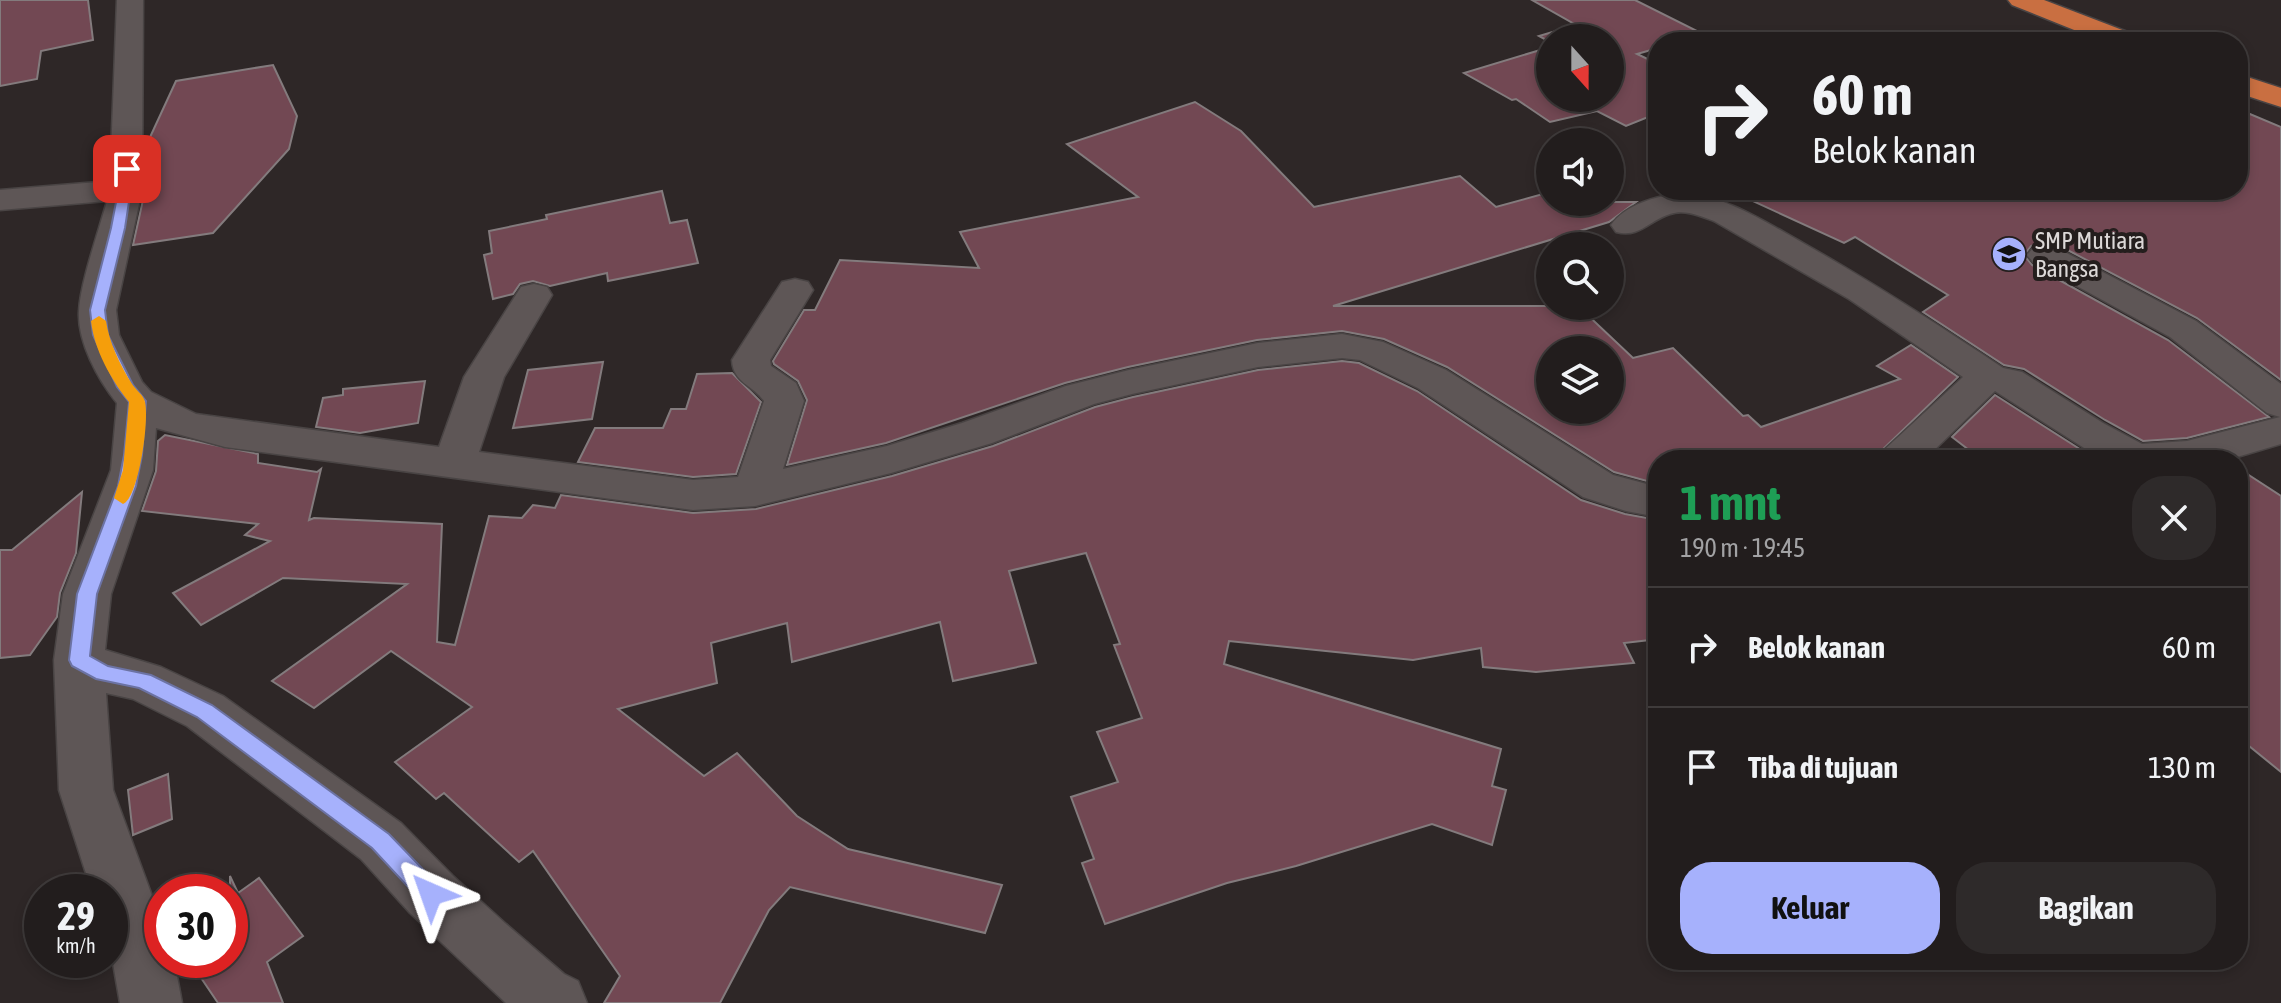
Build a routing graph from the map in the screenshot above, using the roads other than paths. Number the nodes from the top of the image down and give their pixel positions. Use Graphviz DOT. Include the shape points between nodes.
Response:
graph roads {
  1 [pos="130,0"];
  2 [pos="2021,0"];
  3 [pos="2103,32"];
  4 [pos="2248,86"];
  5 [pos="2281,98"];
  6 [pos="126,190"];
  7 [pos="0,200"];
  8 [pos="1628,225"];
  9 [pos="2045,255"];
  10 [pos="795,290"];
  11 [pos="534,295"];
  12 [pos="1991,378"];
  13 [pos="137,401"];
  14 [pos="2281,404"];
  15 [pos="2281,430"];
  16 [pos="1910,450"];
  17 [pos="2121,450"];
  18 [pos="2204,450"];
  19 [pos="454,463"];
  20 [pos="755,491"];
  21 [pos="1648,500"];
  22 [pos="79,660"];
  23 [pos="151,1003"];
  24 [pos="556,1003"];
  1 -- 6 [label="street"];
  2 -- 3 [label="highway"];
  4 -- 5 [label="highway"];
  6 -- 7 [label="street"];
  6 -- 13 [label="street" via="97,310 100,335"];
  8 -- 12 [label="street" via="1659,206 1679,203 1726,214 1862,291"];
  9 -- 14 [label="street" via="2183,329"];
  10 -- 20 [label="street" via="751,360 752,371 782,392 784,401"];
  11 -- 19 [label="street" via="484,377"];
  12 -- 16 [label="street"];
  12 -- 17 [label="street" via="2018,386"];
  13 -- 19 [label="street" via="187,425 225,433"];
  13 -- 22 [label="street" via="132,470 87,594"];
  15 -- 18 [label="street"];
  19 -- 20 [label="street" via="693,495"];
  20 -- 21 [label="street" via="940,445 1129,382 1258,355 1342,346 1369,350 1432,379 1598,486"];
  22 -- 23 [label="street" via="86,790 143,954"];
  22 -- 24 [label="street" via="104,673 143,681 205,711 381,841 485,944"];
}
